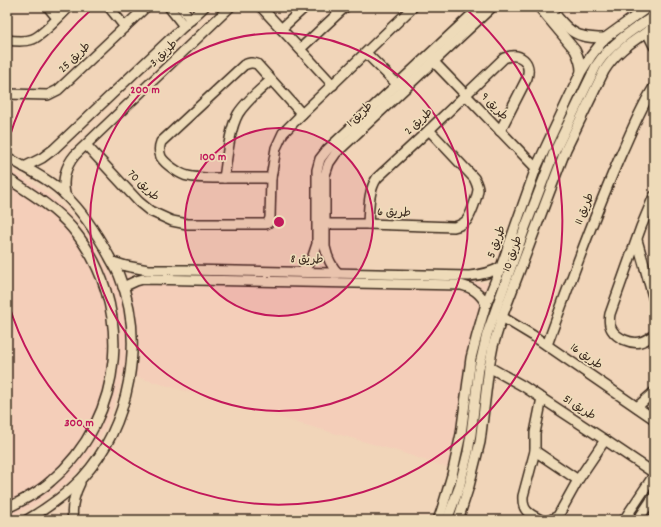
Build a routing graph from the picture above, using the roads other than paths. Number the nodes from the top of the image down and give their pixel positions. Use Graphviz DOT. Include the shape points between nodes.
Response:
graph roads {
  1 [pos="48,7"];
  2 [pos="68,7"];
  3 [pos="109,7"];
  4 [pos="146,7"];
  5 [pos="169,7"];
  6 [pos="180,7"];
  7 [pos="204,7"];
  8 [pos="230,7"];
  9 [pos="261,7"];
  10 [pos="304,7"];
  11 [pos="345,7"];
  12 [pos="413,7"];
  13 [pos="480,7"];
  14 [pos="492,7"];
  15 [pos="539,7"];
  16 [pos="550,7"];
  17 [pos="648,7"];
  18 [pos="654,16"];
  19 [pos="57,18"];
  20 [pos="188,23"];
  21 [pos="125,27"];
  22 [pos="281,29"];
  23 [pos="650,30"];
  24 [pos="605,38"];
  25 [pos="7,40"];
  26 [pos="654,46"];
  27 [pos="300,49"];
  28 [pos="366,52"];
  29 [pos="434,62"];
  30 [pos="581,72"];
  31 [pos="271,80"];
  32 [pos="333,84"];
  33 [pos="397,84"];
  34 [pos="654,87"];
  35 [pos="7,94"];
  36 [pos="465,94"];
  37 [pos="302,114"];
  38 [pos="429,130"];
  39 [pos="500,130"];
  40 [pos="86,145"];
  41 [pos="7,157"];
  42 [pos="24,167"];
  43 [pos="536,168"];
  44 [pos="7,178"];
  45 [pos="224,178"];
  46 [pos="271,178"];
  47 [pos="65,194"];
  48 [pos="654,196"];
  49 [pos="325,224"];
  50 [pos="368,224"];
  51 [pos="637,240"];
  52 [pos="113,262"];
  53 [pos="501,267"];
  54 [pos="302,272"];
  55 [pos="338,273"];
  56 [pos="123,288"];
  57 [pos="654,300"];
  58 [pos="486,304"];
  59 [pos="502,317"];
  60 [pos="654,335"];
  61 [pos="547,345"];
  62 [pos="475,366"];
  63 [pos="489,367"];
  64 [pos="654,392"];
  65 [pos="542,398"];
  66 [pos="637,407"];
  67 [pos="654,419"];
  68 [pos="605,440"];
  69 [pos="535,452"];
  70 [pos="654,474"];
  71 [pos="82,478"];
  72 [pos="578,480"];
  73 [pos="654,496"];
  74 [pos="7,508"];
  75 [pos="27,520"];
  76 [pos="73,520"];
  77 [pos="438,520"];
  78 [pos="447,520"];
  79 [pos="458,520"];
  80 [pos="541,520"];
  81 [pos="550,520"];
  82 [pos="624,520"];
  83 [pos="638,520"];
  1 -- 19 [label="street"];
  2 -- 19 [label="street"];
  3 -- 21 [label="street"];
  4 -- 21 [label="street, طريق 25"];
  5 -- 20 [label="street"];
  6 -- 20 [label="street"];
  7 -- 20 [label="street, طريق 3"];
  8 -- 40 [label="street, طريق 3"];
  9 -- 22 [label="street"];
  10 -- 22 [label="street"];
  11 -- 27 [label="street"];
  12 -- 28 [label="street"];
  13 -- 33 [label="street, طريق 1"];
  14 -- 29 [label="street, طريق 1"];
  15 -- 30 [label="street" via="575,50 581,64"];
  16 -- 24 [label="street" via="571,31 584,36"];
  17 -- 24 [label="street, طريق 5"];
  18 -- 62 [label="street, طريق 5" via="613,45 596,66 544,179"];
  19 -- 25 [label="street" via="34,38"];
  20 -- 42 [label="street, طريق 3" via="54,149"];
  21 -- 35 [label="street, طريق 25" via="58,90 48,95"];
  22 -- 27 [label="street"];
  23 -- 26 [label="street"];
  23 -- 59 [label="street, طريق 10" via="623,48 604,71 566,149"];
  24 -- 30 [label="street, طريق 5"];
  27 -- 32 [label="street"];
  28 -- 32 [label="street"];
  28 -- 33 [label="street"];
  29 -- 36 [label="street, طريق 9"];
  29 -- 49 [label="street, طريق 1" via="332,158 325,175"];
  30 -- 43 [label="street, طريق 5"];
  31 -- 37 [label="street"];
  31 -- 45 [label="street" via="244,106 236,118"];
  31 -- 45 [label="street" via="257,64 244,65 161,142 159,147 162,157 178,172 197,178"];
  32 -- 37 [label="street"];
  33 -- 54 [label="street, طريق 1" via="320,159 317,170 317,244 312,259"];
  34 -- 61 [label="street, طريق 11" via="594,219"];
  36 -- 38 [label="street, طريق 2"];
  36 -- 39 [label="street, طريق 9"];
  36 -- 39 [label="street, طريق 2" via="504,58 516,56 525,61 529,72 527,78"];
  37 -- 46 [label="street" via="283,133 276,148"];
  38 -- 50 [label="street, طريق 2" via="373,183"];
  38 -- 50 [label="street, طريق 6" via="477,183 477,195 468,218 454,227"];
  39 -- 43 [label="street, طريق 9"];
  40 -- 46 [label="street, طريق 70" via="150,211 172,221 187,224 268,223"];
  40 -- 47 [label="street, طريق 3" via="67,166 63,180"];
  41 -- 42 [label="street"];
  42 -- 47 [label="street"];
  43 -- 53 [label="street, طريق 5"];
  44 -- 74 [label="street" via="47,204 82,243 104,286 114,339 110,385 94,428 82,448 50,482"];
  45 -- 46 [label="street"];
  47 -- 52 [label="street" via="91,226"];
  48 -- 51 [label="street"];
  49 -- 50 [label="street, طريق 6"];
  49 -- 55 [label="street, طريق 1" via="326,254"];
  51 -- 57 [label="street"];
  51 -- 60 [label="street" via="609,320 612,331 628,342 642,342"];
  52 -- 54 [label="street, طريق 8" via="148,270"];
  52 -- 56 [label="street"];
  53 -- 55 [label="street, طريق 8" via="486,274 469,276"];
  53 -- 58 [label="street, طريق 5"];
  54 -- 55 [label="street, طريق 8"];
  56 -- 58 [label="street, طريق 8" via="143,279 461,285 476,291"];
  56 -- 71 [label="street" via="132,332 131,367 127,386 118,419 106,444"];
  58 -- 62 [label="street, طريق 5" via="473,348"];
  59 -- 61 [label="street, طريق 16"];
  59 -- 63 [label="street, طريق 10"];
  61 -- 66 [label="street, طريق 16"];
  62 -- 77 [label="street, طريق 5" via="452,475"];
  62 -- 78 [label="street, طريق 5" via="468,452 459,488"];
  63 -- 65 [label="street, طريق 51"];
  63 -- 79 [label="street, طريق 10" via="480,442"];
  64 -- 66 [label="street"];
  65 -- 68 [label="street, طريق 51"];
  65 -- 69 [label="street" via="535,433"];
  66 -- 67 [label="street, طريق 16"];
  68 -- 70 [label="street, طريق 51"];
  68 -- 72 [label="street"];
  69 -- 72 [label="street"];
  69 -- 80 [label="street" via="523,496 524,506 529,514"];
  70 -- 82 [label="street"];
  71 -- 75 [label="street" via="47,508"];
  71 -- 76 [label="street" via="73,501"];
  72 -- 81 [label="street" via="558,516"];
  73 -- 83 [label="street"];
}
